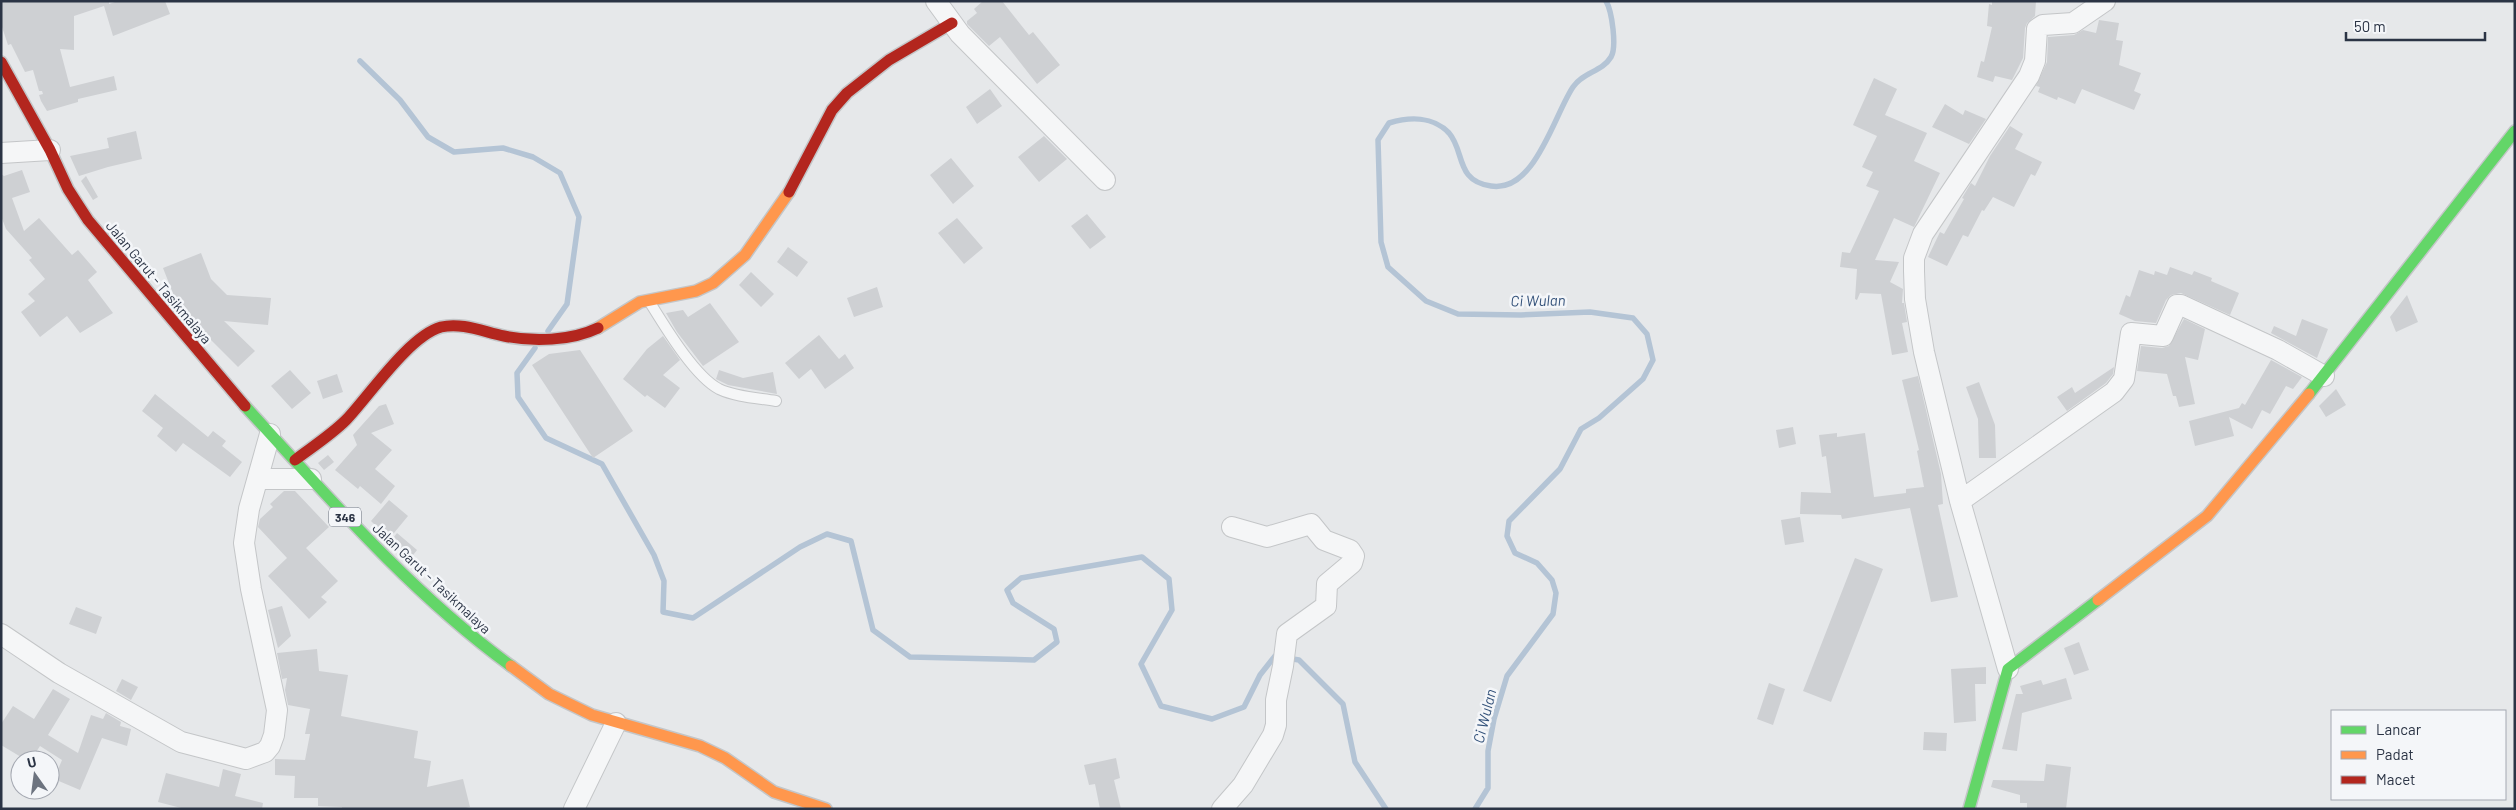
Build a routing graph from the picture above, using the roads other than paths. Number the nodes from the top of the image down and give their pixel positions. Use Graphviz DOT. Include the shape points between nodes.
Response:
graph roads {
  1 [pos="936,1"];
  2 [pos="2106,1"];
  3 [pos="952,23"];
  4 [pos="1,62"];
  5 [pos="2515,131"];
  6 [pos="50,150"];
  7 [pos="1,153"];
  8 [pos="1105,180"];
  9 [pos="648,300"];
  10 [pos="2324,376"];
  11 [pos="776,401"];
  12 [pos="270,434"];
  13 [pos="295,460"];
  14 [pos="258,479"];
  15 [pos="311,479"];
  16 [pos="1960,501"];
  17 [pos="1232,527"];
  18 [pos="1,634"];
  19 [pos="2008,670"];
  20 [pos="616,723"];
  21 [pos="574,809"];
  22 [pos="826,809"];
  23 [pos="1222,809"];
  24 [pos="1969,809"];
  1 -- 3 [label="street"];
  2 -- 16 [label="street" via="2073,23 2037,29 2035,61 2029,76 1918,245 1914,271 1916,307"];
  3 -- 8 [label="street"];
  3 -- 9 [label="street" via="867,76 839,102 828,116 820,137 777,212 725,275 696,292"];
  4 -- 6 [label="street, Jalan Garut - Tasikmalaya / 346"];
  5 -- 10 [label="street"];
  6 -- 7 [label="street"];
  6 -- 12 [label="street, Jalan Garut - Tasikmalaya / 346" via="68,189 88,220"];
  9 -- 11 [label="lane" via="670,335 711,383 722,390"];
  9 -- 13 [label="street" via="629,307 590,333 528,339 507,338 460,326 436,329 414,345 344,422"];
  10 -- 16 [label="street" via="2278,350 2177,305 2163,336 2131,333 2124,379 2114,392"];
  10 -- 19 [label="street" via="2201,522"];
  12 -- 13 [label="street, Jalan Garut - Tasikmalaya / 346"];
  12 -- 14 [label="street"];
  13 -- 15 [label="street, Jalan Garut - Tasikmalaya / 346"];
  14 -- 15 [label="street"];
  14 -- 18 [label="street" via="248,509 244,543 277,710 274,735 265,752 246,759 181,742 59,673"];
  15 -- 20 [label="street, Jalan Garut - Tasikmalaya / 346" via="403,575 489,650 549,694"];
  16 -- 19 [label="street"];
  17 -- 23 [label="street" via="1267,537 1311,524 1324,540 1350,550 1354,556 1352,563 1328,584 1326,606 1289,631 1273,735 1247,779"];
  19 -- 24 [label="street"];
  20 -- 21 [label="street"];
  20 -- 22 [label="street, Jalan Garut - Tasikmalaya / 346" via="700,746 725,758 774,792"];
}
